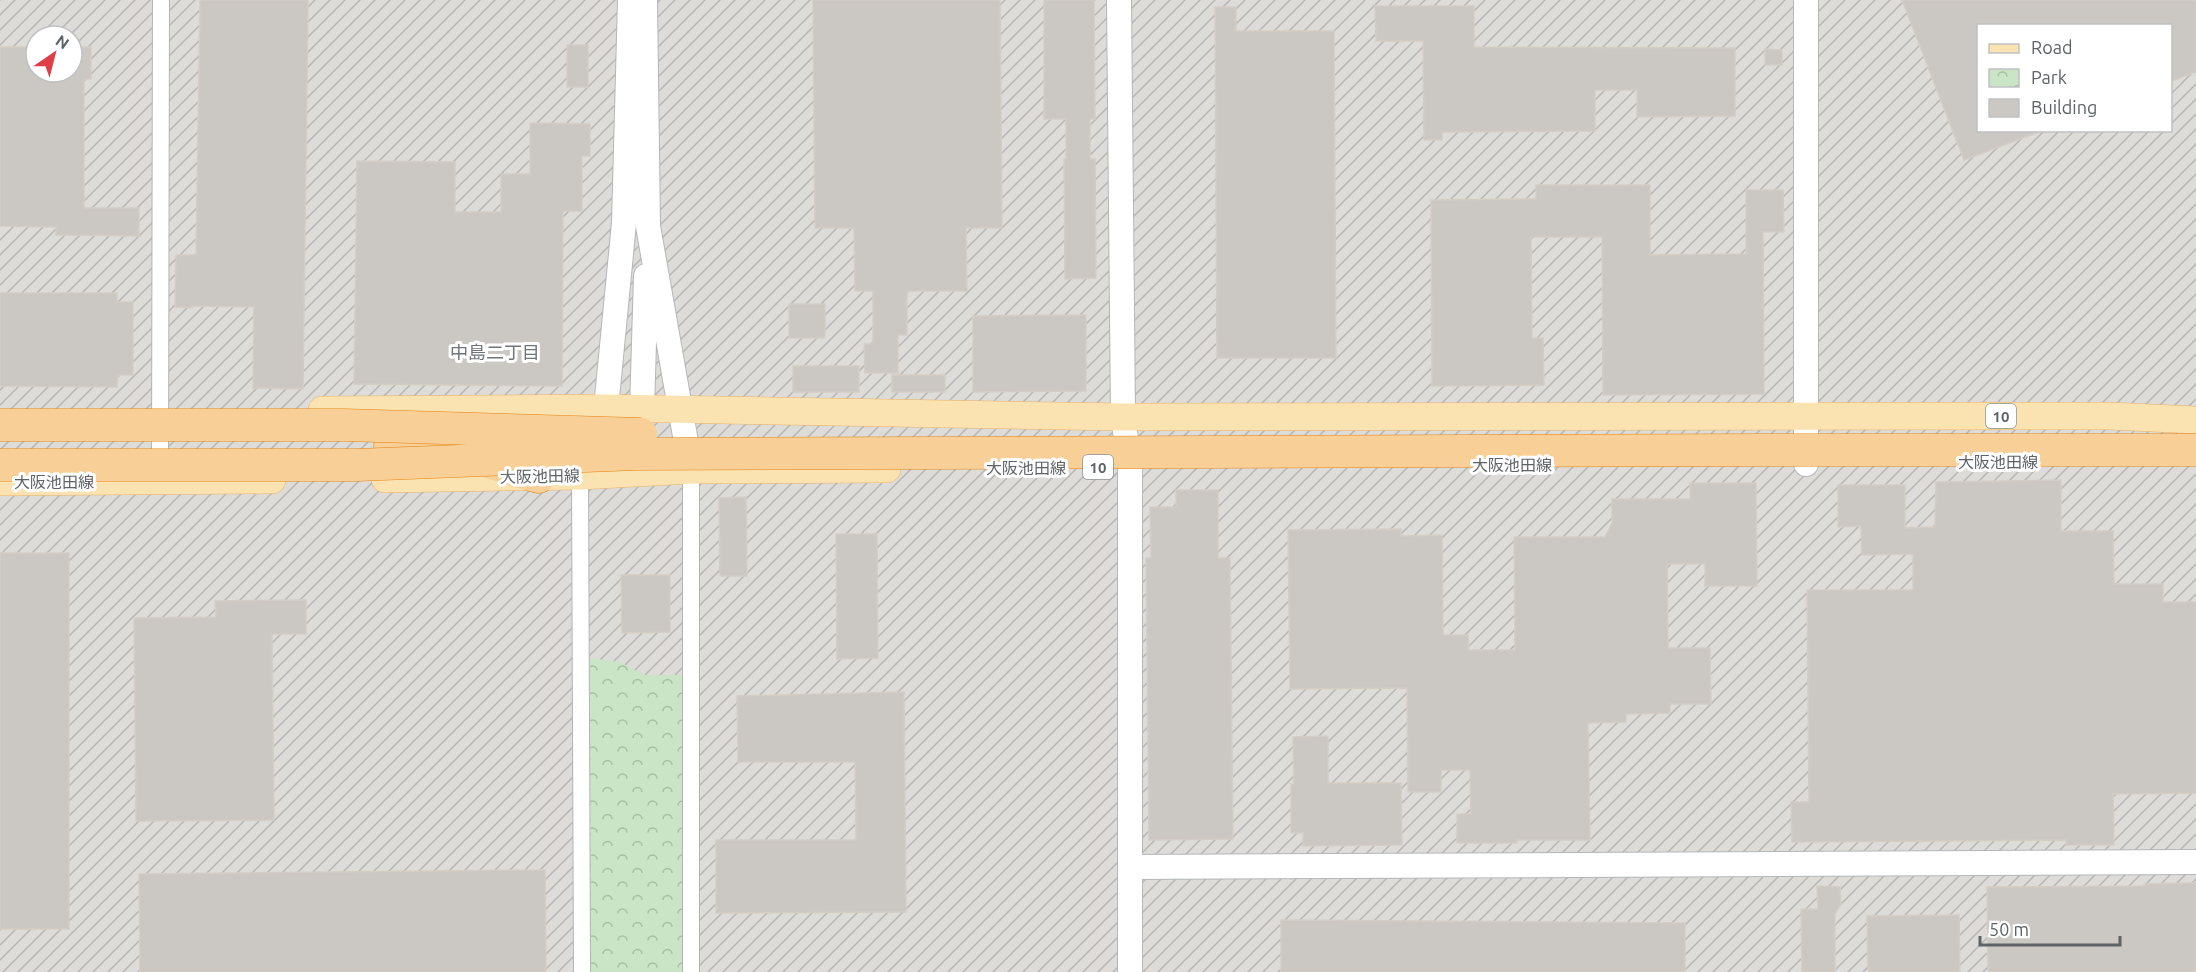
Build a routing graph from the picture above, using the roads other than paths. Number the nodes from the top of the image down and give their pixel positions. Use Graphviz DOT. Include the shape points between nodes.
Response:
graph roads {
  1 [pos="161,0"];
  2 [pos="637,0"];
  3 [pos="1119,0"];
  4 [pos="1806,0"];
  5 [pos="648,226"];
  6 [pos="606,408"];
  7 [pos="642,409"];
  8 [pos="680,410"];
  9 [pos="0,411"];
  10 [pos="159,411"];
  11 [pos="1806,416"];
  12 [pos="1123,417"];
  13 [pos="2196,418"];
  14 [pos="0,425"];
  15 [pos="2196,431"];
  16 [pos="0,448"];
  17 [pos="2196,450"];
  18 [pos="2196,461"];
  19 [pos="1806,464"];
  20 [pos="0,465"];
  21 [pos="1130,467"];
  22 [pos="691,470"];
  23 [pos="580,476"];
  24 [pos="539,477"];
  25 [pos="0,482"];
  26 [pos="160,482"];
  27 [pos="2196,862"];
  28 [pos="1130,867"];
  29 [pos="582,972"];
  30 [pos="691,972"];
  31 [pos="1130,972"];
  1 -- 10 [label="street"];
  2 -- 5 [label="street"];
  2 -- 6 [label="street" via="624,223"];
  3 -- 12 [label="street"];
  4 -- 11 [label="street"];
  5 -- 7 [label="street"];
  5 -- 8 [label="street"];
  6 -- 7 [label="main road, 10"];
  6 -- 10 [label="main road, 10"];
  6 -- 23 [label="street"];
  7 -- 8 [label="main road, 10"];
  7 -- 23 [label="street" via="623,452 605,466"];
  8 -- 12 [label="main road, 10"];
  8 -- 22 [label="street"];
  9 -- 10 [label="main road, 10"];
  10 -- 26 [label="street"];
  11 -- 12 [label="main road, 10"];
  11 -- 13 [label="main road, 10"];
  11 -- 19 [label="street"];
  12 -- 21 [label="street"];
  14 -- 15 [label="highway, bridge" via="344,424 632,434"];
  16 -- 24 [label="highway" via="451,449"];
  17 -- 20 [label="highway, bridge" via="649,453 357,465"];
  18 -- 19 [label="main road, 大阪池田線 / 10"];
  19 -- 21 [label="main road, 大阪池田線 / 10"];
  21 -- 22 [label="main road, 大阪池田線 / 10"];
  21 -- 28 [label="street"];
  22 -- 23 [label="main road, 大阪池田線 / 10"];
  22 -- 30 [label="street"];
  23 -- 24 [label="main road, 大阪池田線 / 10"];
  23 -- 29 [label="street"];
  24 -- 26 [label="main road, 大阪池田線 / 10"];
  25 -- 26 [label="main road, 大阪池田線 / 10"];
  27 -- 28 [label="street"];
  28 -- 31 [label="street"];
}
